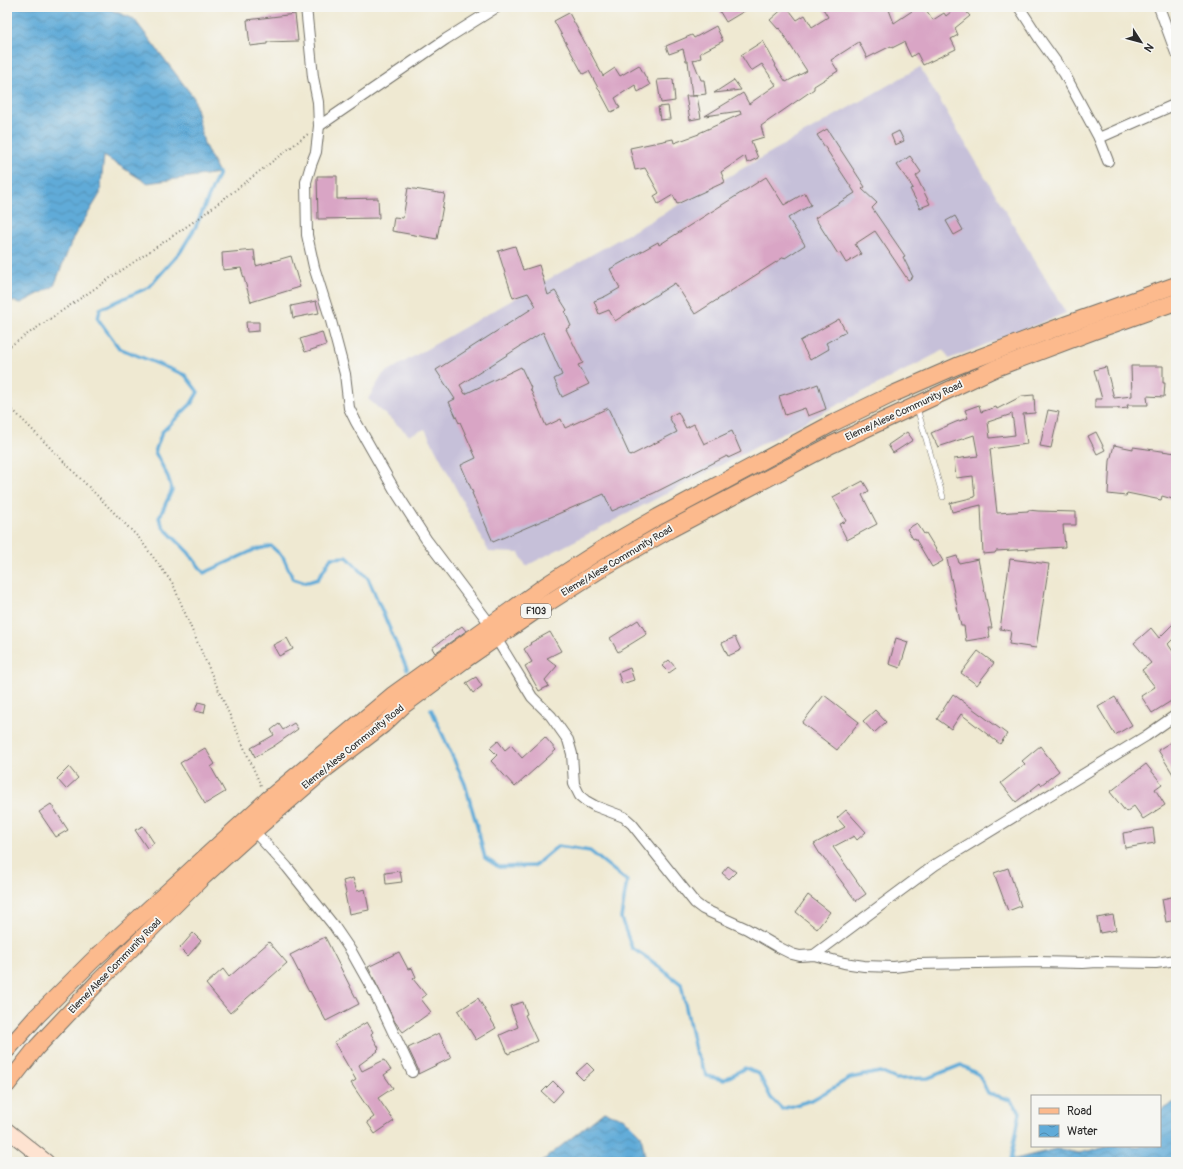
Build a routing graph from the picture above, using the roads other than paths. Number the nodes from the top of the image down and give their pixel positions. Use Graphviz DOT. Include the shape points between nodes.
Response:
graph roads {
  1 [pos="306,7"];
  2 [pos="497,7"];
  3 [pos="1019,7"];
  4 [pos="1158,7"];
  5 [pos="1176,53"];
  6 [pos="1176,104"];
  7 [pos="318,126"];
  8 [pos="1099,138"];
  9 [pos="1108,161"];
  10 [pos="1176,285"];
  11 [pos="1176,302"];
  12 [pos="916,405"];
  13 [pos="943,497"];
  14 [pos="493,631"];
  15 [pos="1176,715"];
  16 [pos="254,831"];
  17 [pos="814,955"];
  18 [pos="1176,960"];
  19 [pos="7,1050"];
  20 [pos="412,1072"];
  21 [pos="7,1085"];
  22 [pos="7,1130"];
  23 [pos="47,1162"];
  1 -- 7 [label="street" via="318,102"];
  2 -- 7 [label="street"];
  3 -- 8 [label="street" via="1064,73"];
  4 -- 5 [label="street"];
  6 -- 8 [label="street"];
  7 -- 14 [label="street" via="316,152 306,182 307,235 345,374 349,408 394,489 426,539"];
  8 -- 9 [label="street"];
  10 -- 14 [label="main road, Eleme/Alese Community Road / F103" via="957,366 840,420 725,480 602,549 546,585"];
  11 -- 12 [label="main road, Eleme/Alese Community Road / F103" via="996,368"];
  12 -- 13 [label="lane"];
  12 -- 14 [label="main road, Eleme/Alese Community Road / F103" via="671,528 537,610"];
  14 -- 16 [label="main road, Eleme/Alese Community Road / F103" via="466,659 404,705"];
  14 -- 17 [label="street" via="532,697 551,716 568,740 572,754 574,784 580,796 595,806 624,817 632,824 686,893 703,909 747,929 792,954"];
  14 -- 19 [label="main road, Eleme/Alese Community Road / F103" via="394,694 267,800 92,961"];
  15 -- 17 [label="street" via="935,865"];
  16 -- 20 [label="street" via="287,867 351,951"];
  16 -- 21 [label="main road, Eleme/Alese Community Road / F103" via="202,878 98,982 37,1047"];
  17 -- 18 [label="street" via="864,966 1037,962 1156,963"];
  22 -- 23 [label="street"];
}
